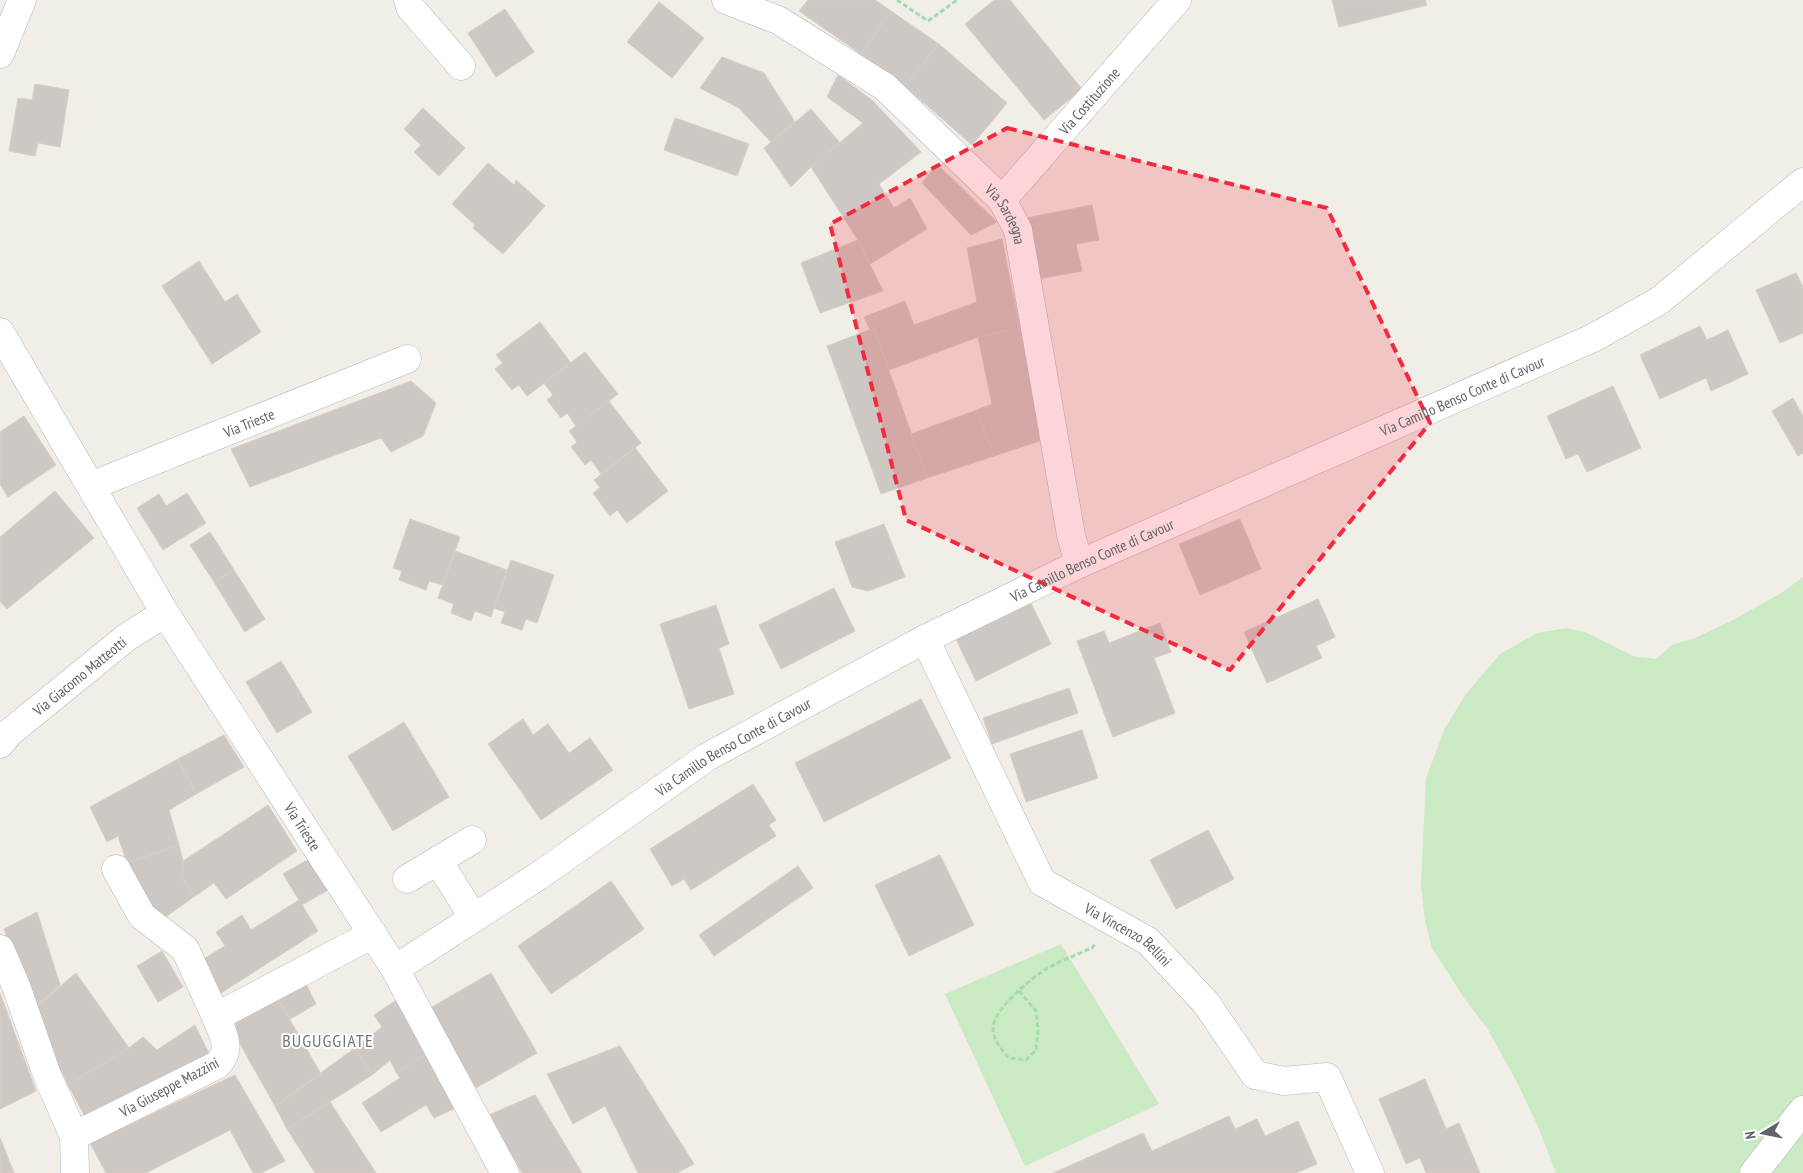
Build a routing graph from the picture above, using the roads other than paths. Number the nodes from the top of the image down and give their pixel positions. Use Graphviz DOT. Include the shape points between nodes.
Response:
graph roads {
  1 [pos="22,0"];
  2 [pos="408,0"];
  3 [pos="726,0"];
  4 [pos="1177,0"];
  5 [pos="0,54"];
  6 [pos="461,66"];
  7 [pos="1803,182"];
  8 [pos="1002,200"];
  9 [pos="0,333"];
  10 [pos="407,359"];
  11 [pos="9,371"];
  12 [pos="92,486"];
  13 [pos="1079,564"];
  14 [pos="164,613"];
  15 [pos="925,639"];
  16 [pos="0,744"];
  17 [pos="472,840"];
  18 [pos="438,861"];
  19 [pos="116,869"];
  20 [pos="407,880"];
  21 [pos="474,918"];
  22 [pos="373,934"];
  23 [pos="0,949"];
  24 [pos="396,969"];
  25 [pos="216,1016"];
  26 [pos="1803,1110"];
  27 [pos="74,1136"];
  28 [pos="1368,1172"];
  29 [pos="75,1173"];
  30 [pos="505,1173"];
  31 [pos="1754,1173"];
  1 -- 5 [label="street"];
  2 -- 6 [label="street" via="410,7"];
  3 -- 8 [label="street, Via Sardegna" via="778,20 885,87"];
  4 -- 8 [label="street, Via Costituzione"];
  7 -- 13 [label="street, Via Camillo Benso Conte di Cavour" via="1659,301 1593,338"];
  8 -- 13 [label="street, Via Sardegna" via="1018,230"];
  9 -- 11 [label="street, Via Trieste"];
  10 -- 12 [label="street, Via Trieste"];
  11 -- 12 [label="street, Via Trieste"];
  12 -- 14 [label="street, Via Trieste"];
  13 -- 15 [label="street, Via Camillo Benso Conte di Cavour"];
  14 -- 16 [label="street, Via Giacomo Matteotti" via="127,636 9,733"];
  14 -- 22 [label="street, Via Trieste"];
  15 -- 21 [label="street, Via Camillo Benso Conte di Cavour" via="708,757"];
  15 -- 28 [label="street, Via Vincenzo Bellini" via="1042,882 1148,941 1206,1003 1255,1075 1284,1080 1327,1076"];
  17 -- 18 [label="street"];
  18 -- 20 [label="street"];
  18 -- 21 [label="street"];
  19 -- 25 [label="street, Via Giuseppe Mazzini" via="142,916 185,949"];
  21 -- 24 [label="street, Via Camillo Benso Conte di Cavour"];
  22 -- 24 [label="street, Via Trieste"];
  22 -- 25 [label="street"];
  23 -- 27 [label="street" via="47,1075"];
  24 -- 30 [label="street, Via Trieste"];
  25 -- 27 [label="street, Via Giuseppe Mazzini" via="226,1043 225,1058 217,1065"];
  26 -- 31 [label="street"];
  27 -- 29 [label="street"];
}
